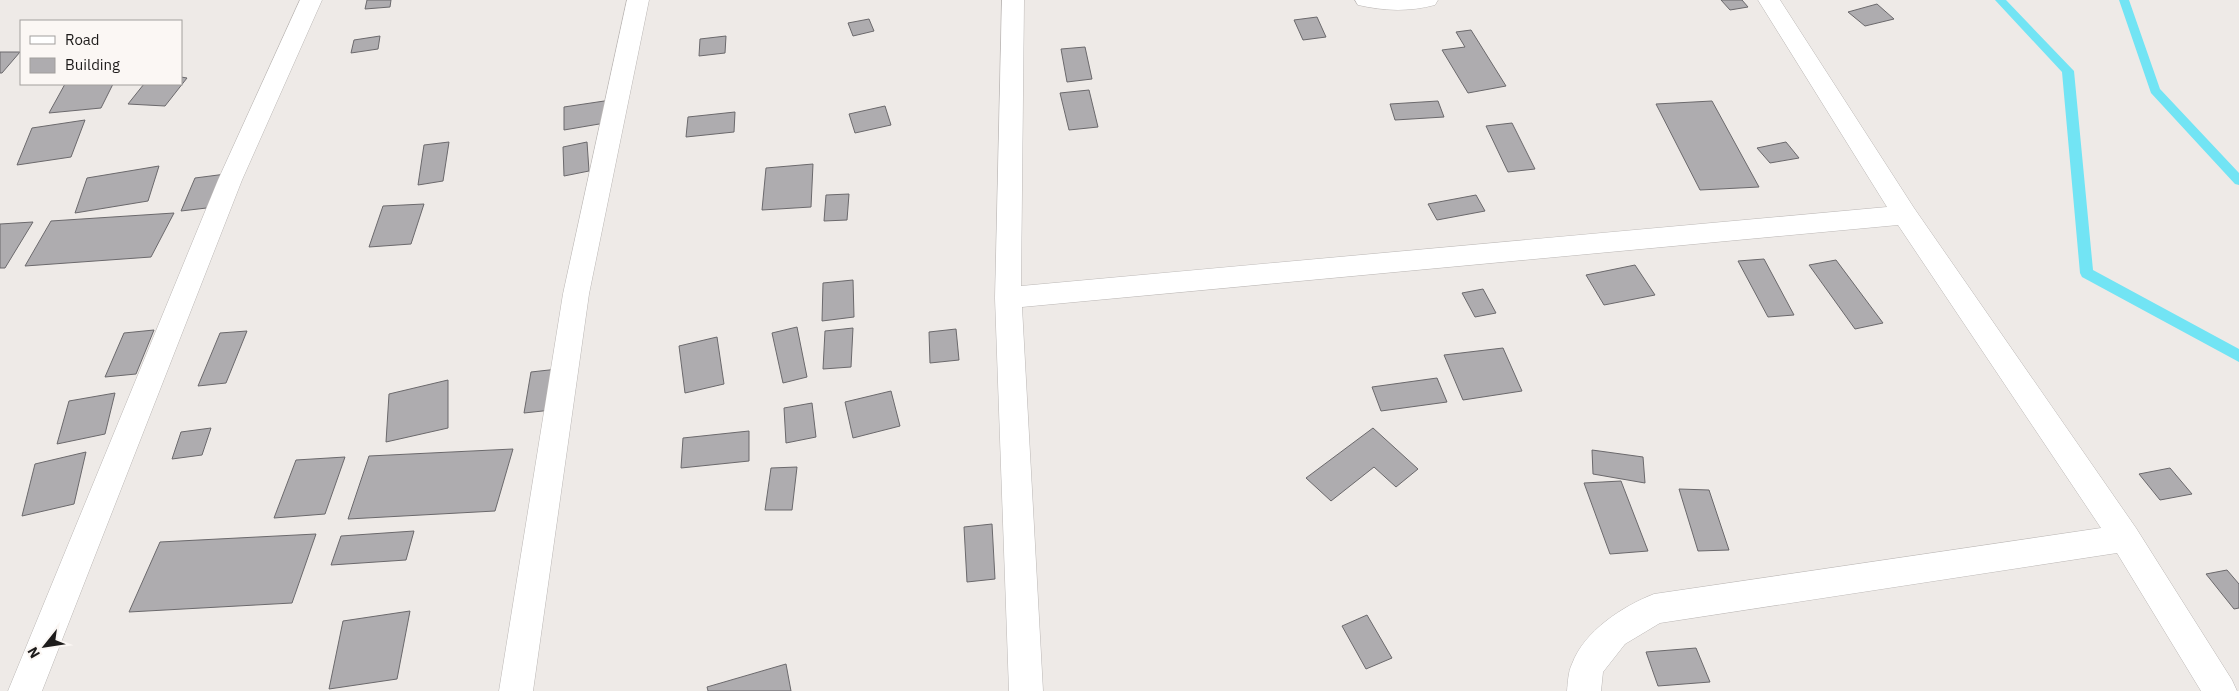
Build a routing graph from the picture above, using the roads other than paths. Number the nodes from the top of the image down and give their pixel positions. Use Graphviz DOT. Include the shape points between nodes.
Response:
graph roads {
  1 [pos="311,0"];
  2 [pos="638,0"];
  3 [pos="1013,0"];
  4 [pos="1366,0"];
  5 [pos="1427,0"];
  6 [pos="1769,0"];
  7 [pos="1905,215"];
  8 [pos="1008,298"];
  9 [pos="2125,538"];
  10 [pos="25,691"];
  11 [pos="516,691"];
  12 [pos="1026,691"];
  13 [pos="1584,691"];
  14 [pos="2220,691"];
  1 -- 10 [label="street" via="230,180"];
  2 -- 11 [label="street" via="576,294"];
  3 -- 8 [label="street"];
  4 -- 5 [label="street" via="1383,4"];
  6 -- 7 [label="street"];
  7 -- 8 [label="street"];
  7 -- 9 [label="street"];
  8 -- 12 [label="street"];
  9 -- 13 [label="street" via="1654,609 1614,633 1587,666"];
  9 -- 14 [label="street"];
}
